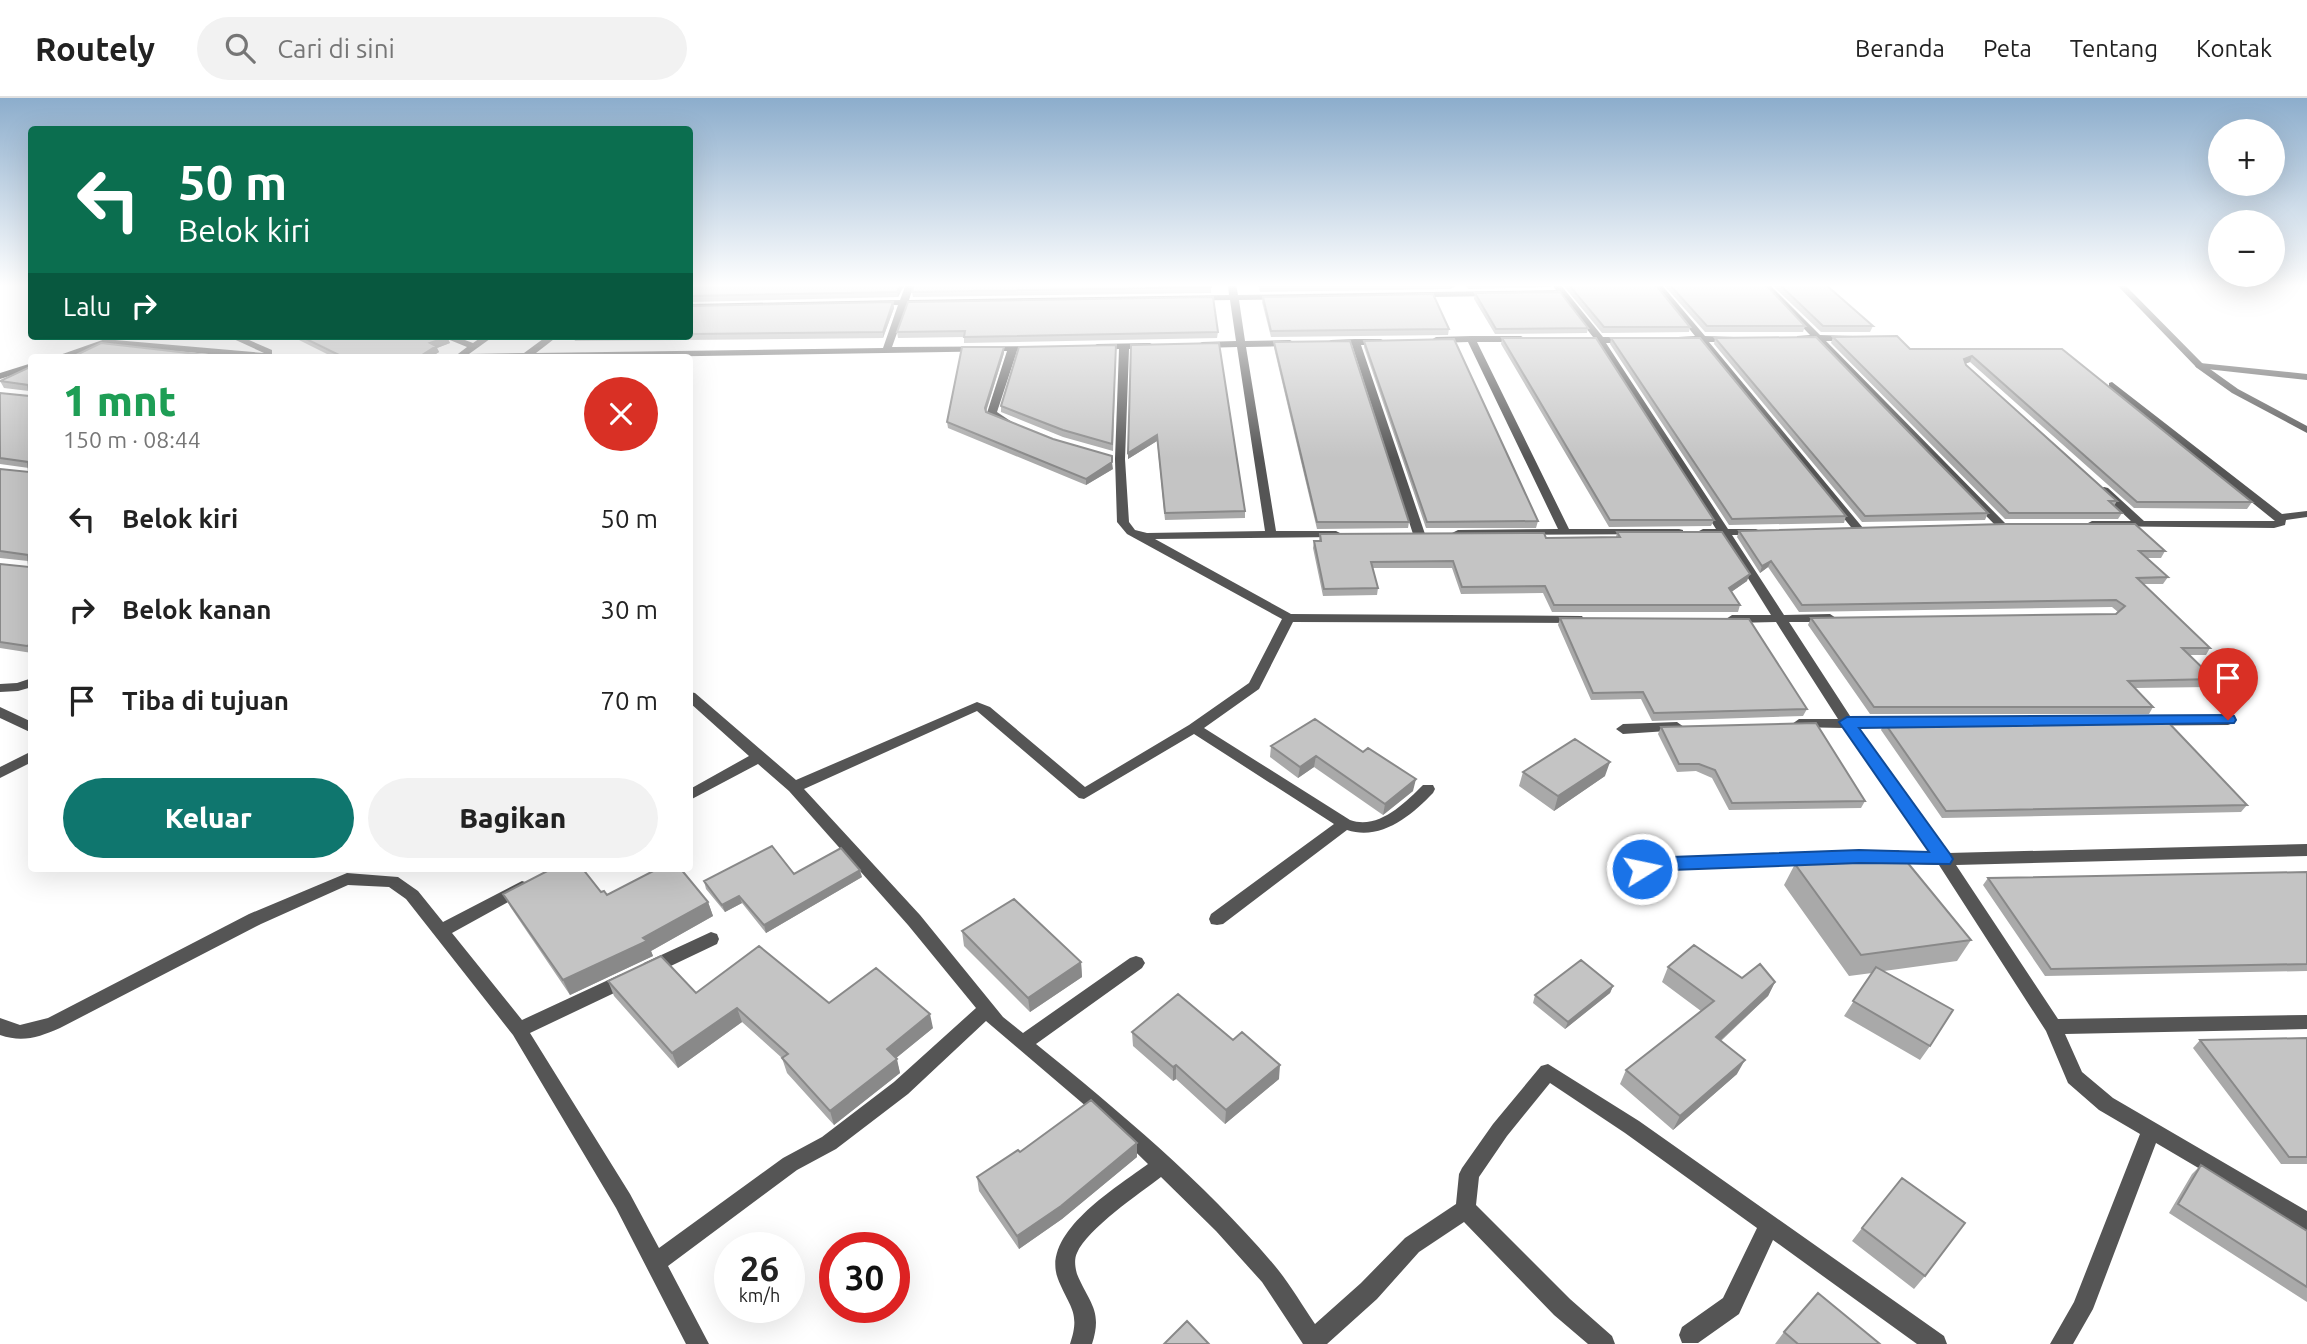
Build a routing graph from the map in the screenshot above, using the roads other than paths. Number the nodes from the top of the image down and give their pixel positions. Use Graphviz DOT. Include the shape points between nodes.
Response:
graph roads {
  1 [pos="104,342"];
  2 [pos="106,342"];
  3 [pos="246,342"];
  4 [pos="463,342"];
  5 [pos="480,342"];
  6 [pos="545,342"];
  7 [pos="889,342"];
  8 [pos="1349,342"];
  9 [pos="1355,342"];
  10 [pos="1473,342"];
  11 [pos="1601,342"];
  12 [pos="1706,342"];
  13 [pos="1823,342"];
  14 [pos="2177,342"];
  15 [pos="1304,343"];
  16 [pos="1317,343"];
  17 [pos="1240,344"];
  18 [pos="1188,345"];
  19 [pos="474,346"];
  20 [pos="1163,346"];
  21 [pos="1082,347"];
  22 [pos="1124,347"];
  23 [pos="1013,348"];
  24 [pos="1040,348"];
  25 [pos="887,349"];
  26 [pos="69,354"];
  27 [pos="241,354"];
  28 [pos="274,354"];
  29 [pos="462,354"];
  30 [pos="528,354"];
  31 [pos="587,354"];
  32 [pos="2200,366"];
  33 [pos="28,367"];
  34 [pos="0,376"];
  35 [pos="2307,377"];
  36 [pos="2112,385"];
  37 [pos="1023,428"];
  38 [pos="2307,430"];
  39 [pos="1107,456"];
  40 [pos="1120,459"];
  41 [pos="2091,478"];
  42 [pos="2307,514"];
  43 [pos="2280,519"];
  44 [pos="2077,524"];
  45 [pos="2141,524"];
  46 [pos="2001,525"];
  47 [pos="1846,530"];
  48 [pos="1565,532"];
  49 [pos="1725,532"];
  50 [pos="1765,532"];
  51 [pos="1137,534"];
  52 [pos="1352,534"];
  53 [pos="1405,534"];
  54 [pos="1419,534"];
  55 [pos="1432,534"];
  56 [pos="1445,534"];
  57 [pos="1271,535"];
  58 [pos="1289,618"];
  59 [pos="1848,618"];
  60 [pos="1588,619"];
  61 [pos="1725,619"];
  62 [pos="1779,619"];
  63 [pos="25,685"];
  64 [pos="0,688"];
  65 [pos="693,699"];
  66 [pos="0,712"];
  67 [pos="2228,720"];
  68 [pos="1847,722"];
  69 [pos="1781,724"];
  70 [pos="28,726"];
  71 [pos="1689,727"];
  72 [pos="1194,728"];
  73 [pos="1623,729"];
  74 [pos="759,757"];
  75 [pos="28,758"];
  76 [pos="0,773"];
  77 [pos="793,787"];
  78 [pos="1428,789"];
  79 [pos="693,793"];
  80 [pos="1345,824"];
  81 [pos="2307,850"];
  82 [pos="1944,859"];
  83 [pos="1642,869"];
  84 [pos="533,881"];
  85 [pos="1217,919"];
  86 [pos="440,932"];
  87 [pos="711,939"];
  88 [pos="1136,963"];
  89 [pos="987,1009"];
  90 [pos="2307,1022"];
  91 [pos="0,1026"];
  92 [pos="2053,1027"];
  93 [pos="519,1030"];
  94 [pos="1023,1043"];
  95 [pos="2151,1131"];
  96 [pos="1162,1164"];
  97 [pos="1466,1209"];
  98 [pos="2307,1222"];
  99 [pos="1769,1225"];
  100 [pos="655,1263"];
  101 [pos="1690,1335"];
  102 [pos="1315,1342"];
  103 [pos="698,1344"];
  104 [pos="1081,1344"];
  105 [pos="1604,1344"];
  106 [pos="1937,1344"];
  107 [pos="2062,1344"];
  1 -- 26 [label="street"];
  2 -- 27 [label="street"];
  3 -- 28 [label="street"];
  4 -- 19 [label="street"];
  5 -- 19 [label="street"];
  6 -- 30 [label="street"];
  7 -- 25 [label="street"];
  8 -- 16 [label="street"];
  9 -- 54 [label="street"];
  10 -- 48 [label="street"];
  11 -- 49 [label="street"];
  12 -- 47 [label="street" via="1866,530"];
  13 -- 46 [label="street"];
  14 -- 32 [label="street"];
  15 -- 17 [label="street"];
  17 -- 18 [label="street"];
  17 -- 57 [label="street"];
  19 -- 29 [label="street"];
  20 -- 22 [label="street"];
  21 -- 22 [label="street"];
  22 -- 40 [label="street"];
  23 -- 24 [label="street"];
  23 -- 25 [label="street"];
  23 -- 37 [label="street" via="992,412"];
  25 -- 31 [label="street"];
  32 -- 35 [label="street"];
  32 -- 38 [label="street"];
  33 -- 34 [label="street"];
  36 -- 43 [label="street"];
  39 -- 40 [label="street"];
  40 -- 51 [label="street" via="1123,522"];
  41 -- 45 [label="street"];
  42 -- 43 [label="street"];
  43 -- 45 [label="street" via="2281,523 2274,525"];
  44 -- 45 [label="street"];
  48 -- 49 [label="street"];
  48 -- 56 [label="street"];
  49 -- 50 [label="street"];
  49 -- 62 [label="street"];
  51 -- 57 [label="street"];
  51 -- 58 [label="street"];
  52 -- 57 [label="street"];
  53 -- 54 [label="street"];
  54 -- 55 [label="street"];
  58 -- 60 [label="street"];
  58 -- 72 [label="street" via="1254,686"];
  59 -- 62 [label="street"];
  61 -- 62 [label="street"];
  62 -- 68 [label="street"];
  63 -- 64 [label="street"];
  65 -- 74 [label="street"];
  66 -- 70 [label="street"];
  67 -- 68 [label="street"];
  68 -- 69 [label="street"];
  68 -- 82 [label="street"];
  71 -- 73 [label="street"];
  72 -- 77 [label="street" via="1084,794 977,706"];
  72 -- 80 [label="street"];
  74 -- 77 [label="street"];
  74 -- 79 [label="street"];
  75 -- 76 [label="street"];
  77 -- 89 [label="street" via="914,920"];
  78 -- 80 [label="street" via="1407,810 1365,830"];
  80 -- 85 [label="street"];
  81 -- 82 [label="street"];
  82 -- 83 [label="street" via="1859,856"];
  82 -- 92 [label="street"];
  84 -- 86 [label="street"];
  86 -- 91 [label="street" via="412,895 392,881 347,880 255,919 54,1023 20,1034"];
  86 -- 93 [label="street"];
  87 -- 93 [label="street"];
  88 -- 94 [label="street"];
  89 -- 94 [label="street"];
  89 -- 100 [label="street" via="850,1127 790,1164"];
  90 -- 92 [label="street"];
  92 -- 95 [label="street" via="2075,1077 2106,1104"];
  93 -- 100 [label="street"];
  94 -- 96 [label="street"];
  95 -- 98 [label="street"];
  95 -- 107 [label="street" via="2082,1309"];
  96 -- 102 [label="street" via="1269,1275"];
  96 -- 104 [label="street" via="1084,1227 1066,1250 1063,1267 1085,1308 1088,1324"];
  97 -- 99 [label="street" via="1469,1174 1548,1072"];
  97 -- 102 [label="street" via="1412,1245"];
  97 -- 105 [label="street"];
  99 -- 101 [label="street" via="1731,1306"];
  99 -- 106 [label="street"];
  100 -- 103 [label="street"];
}
